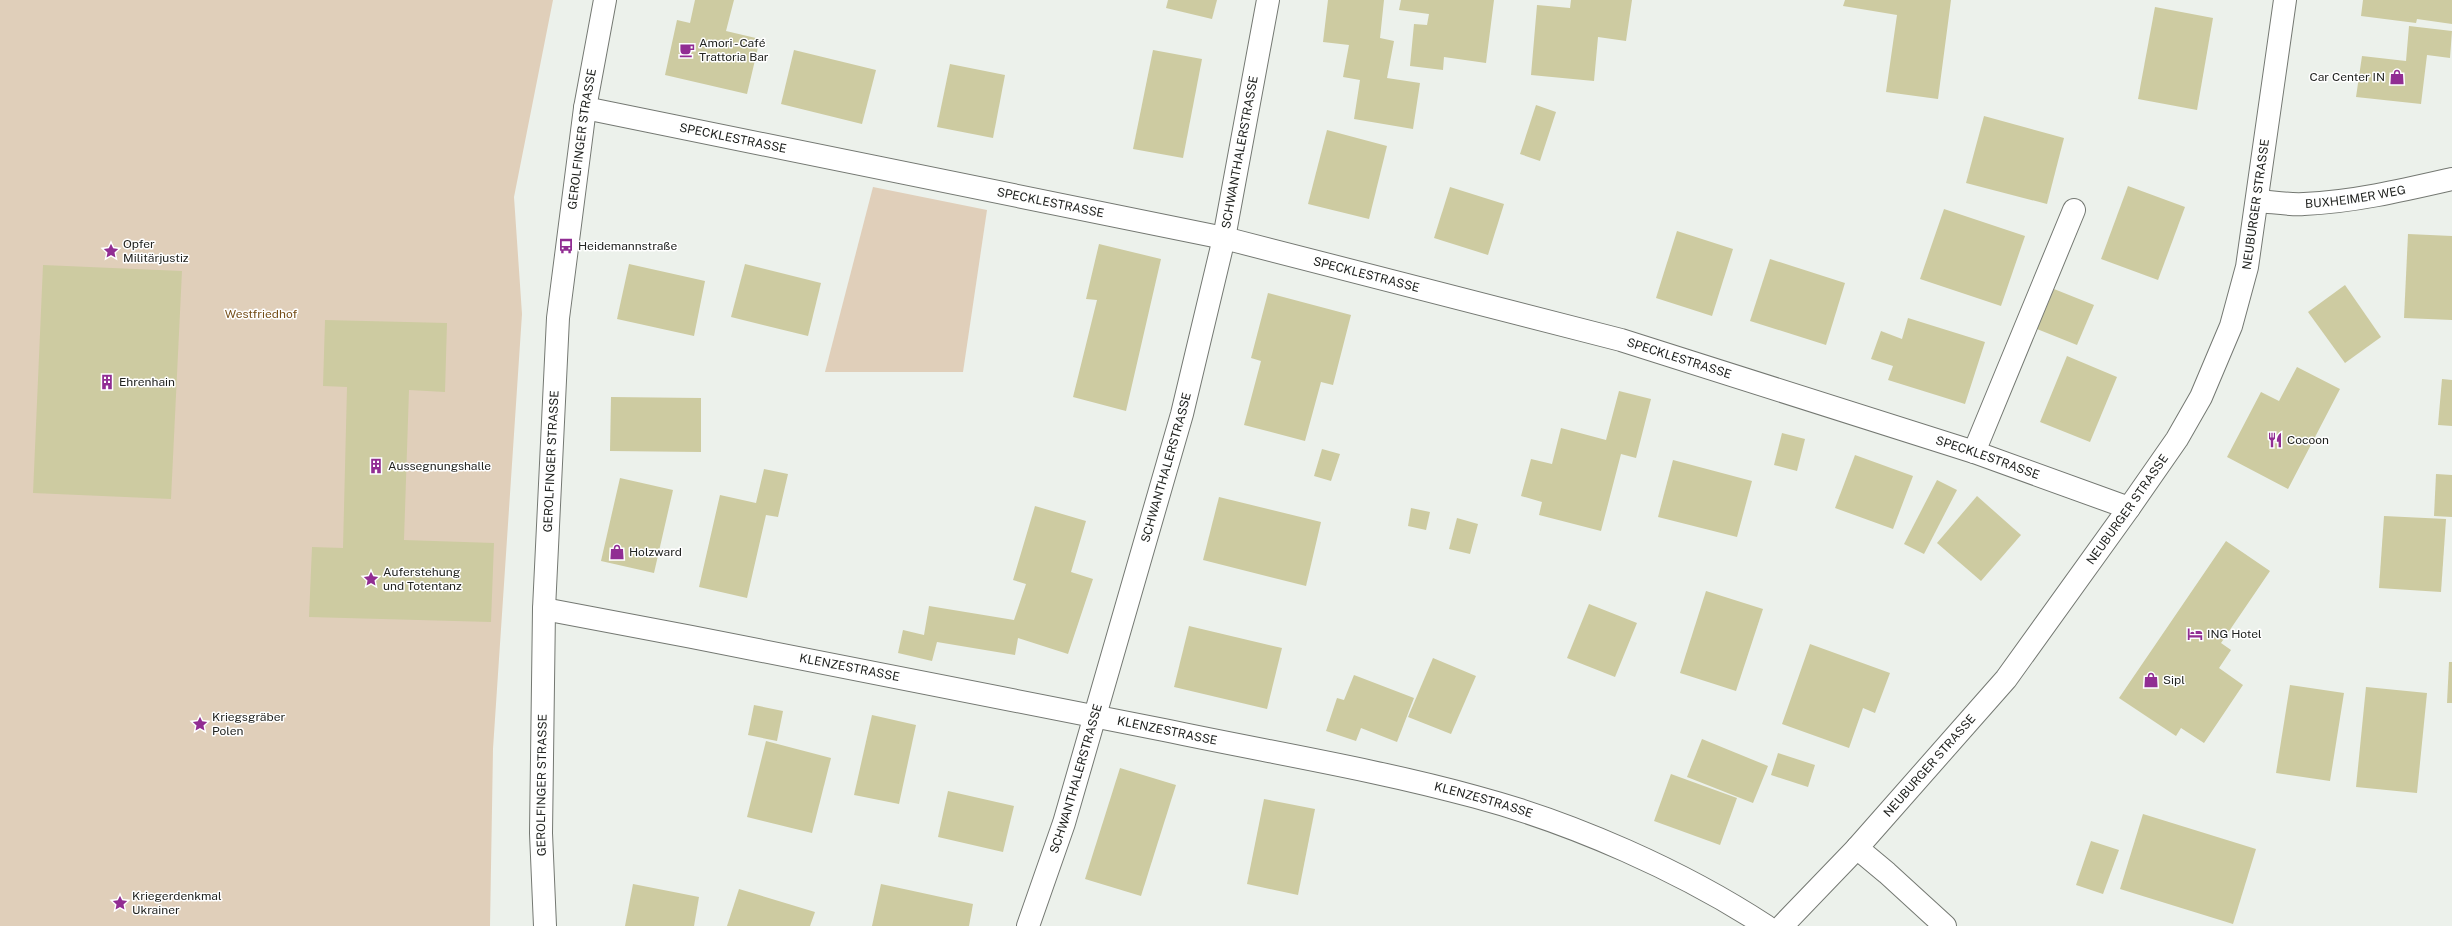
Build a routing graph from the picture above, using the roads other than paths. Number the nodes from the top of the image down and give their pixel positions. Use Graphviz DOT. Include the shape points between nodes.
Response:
graph roads {
  1 [pos="606,0"];
  2 [pos="1268,0"];
  3 [pos="2285,0"];
  4 [pos="585,108"];
  5 [pos="2452,179"];
  6 [pos="2258,201"];
  7 [pos="2074,210"];
  8 [pos="1224,238"];
  9 [pos="1974,452"];
  10 [pos="2129,508"];
  11 [pos="544,609"];
  12 [pos="1095,716"];
  13 [pos="1857,848"];
  14 [pos="545,926"];
  15 [pos="1028,926"];
  16 [pos="1766,926"];
  17 [pos="1782,926"];
  18 [pos="1945,926"];
  1 -- 4 [label="street, GEROLFINGER STRASSE"];
  2 -- 8 [label="street, SCHWANTHALERSTRASSE"];
  3 -- 6 [label="street, NEUBURGER STRASSE"];
  4 -- 8 [label="street, SPECKLESTRASSE"];
  4 -- 11 [label="street, GEROLFINGER STRASSE" via="558,318"];
  5 -- 6 [label="street, BUXHEIMER WEG" via="2334,201 2303,204"];
  6 -- 10 [label="street, NEUBURGER STRASSE" via="2247,267 2231,326 2201,397 2177,439"];
  7 -- 9 [label="street"];
  8 -- 9 [label="street, SPECKLESTRASSE" via="1621,340"];
  8 -- 12 [label="street, SCHWANTHALERSTRASSE" via="1182,414"];
  9 -- 10 [label="street, SPECKLESTRASSE"];
  10 -- 13 [label="street, NEUBURGER STRASSE" via="2006,679"];
  11 -- 12 [label="street, KLENZESTRASSE"];
  11 -- 14 [label="street, GEROLFINGER STRASSE" via="541,833"];
  12 -- 15 [label="street, SCHWANTHALERSTRASSE" via="1064,823"];
  12 -- 16 [label="street, KLENZESTRASSE" via="1476,797 1564,825 1651,863 1745,912"];
  13 -- 17 [label="street, NEUBURGER STRASSE"];
  13 -- 18 [label="street"];
}
